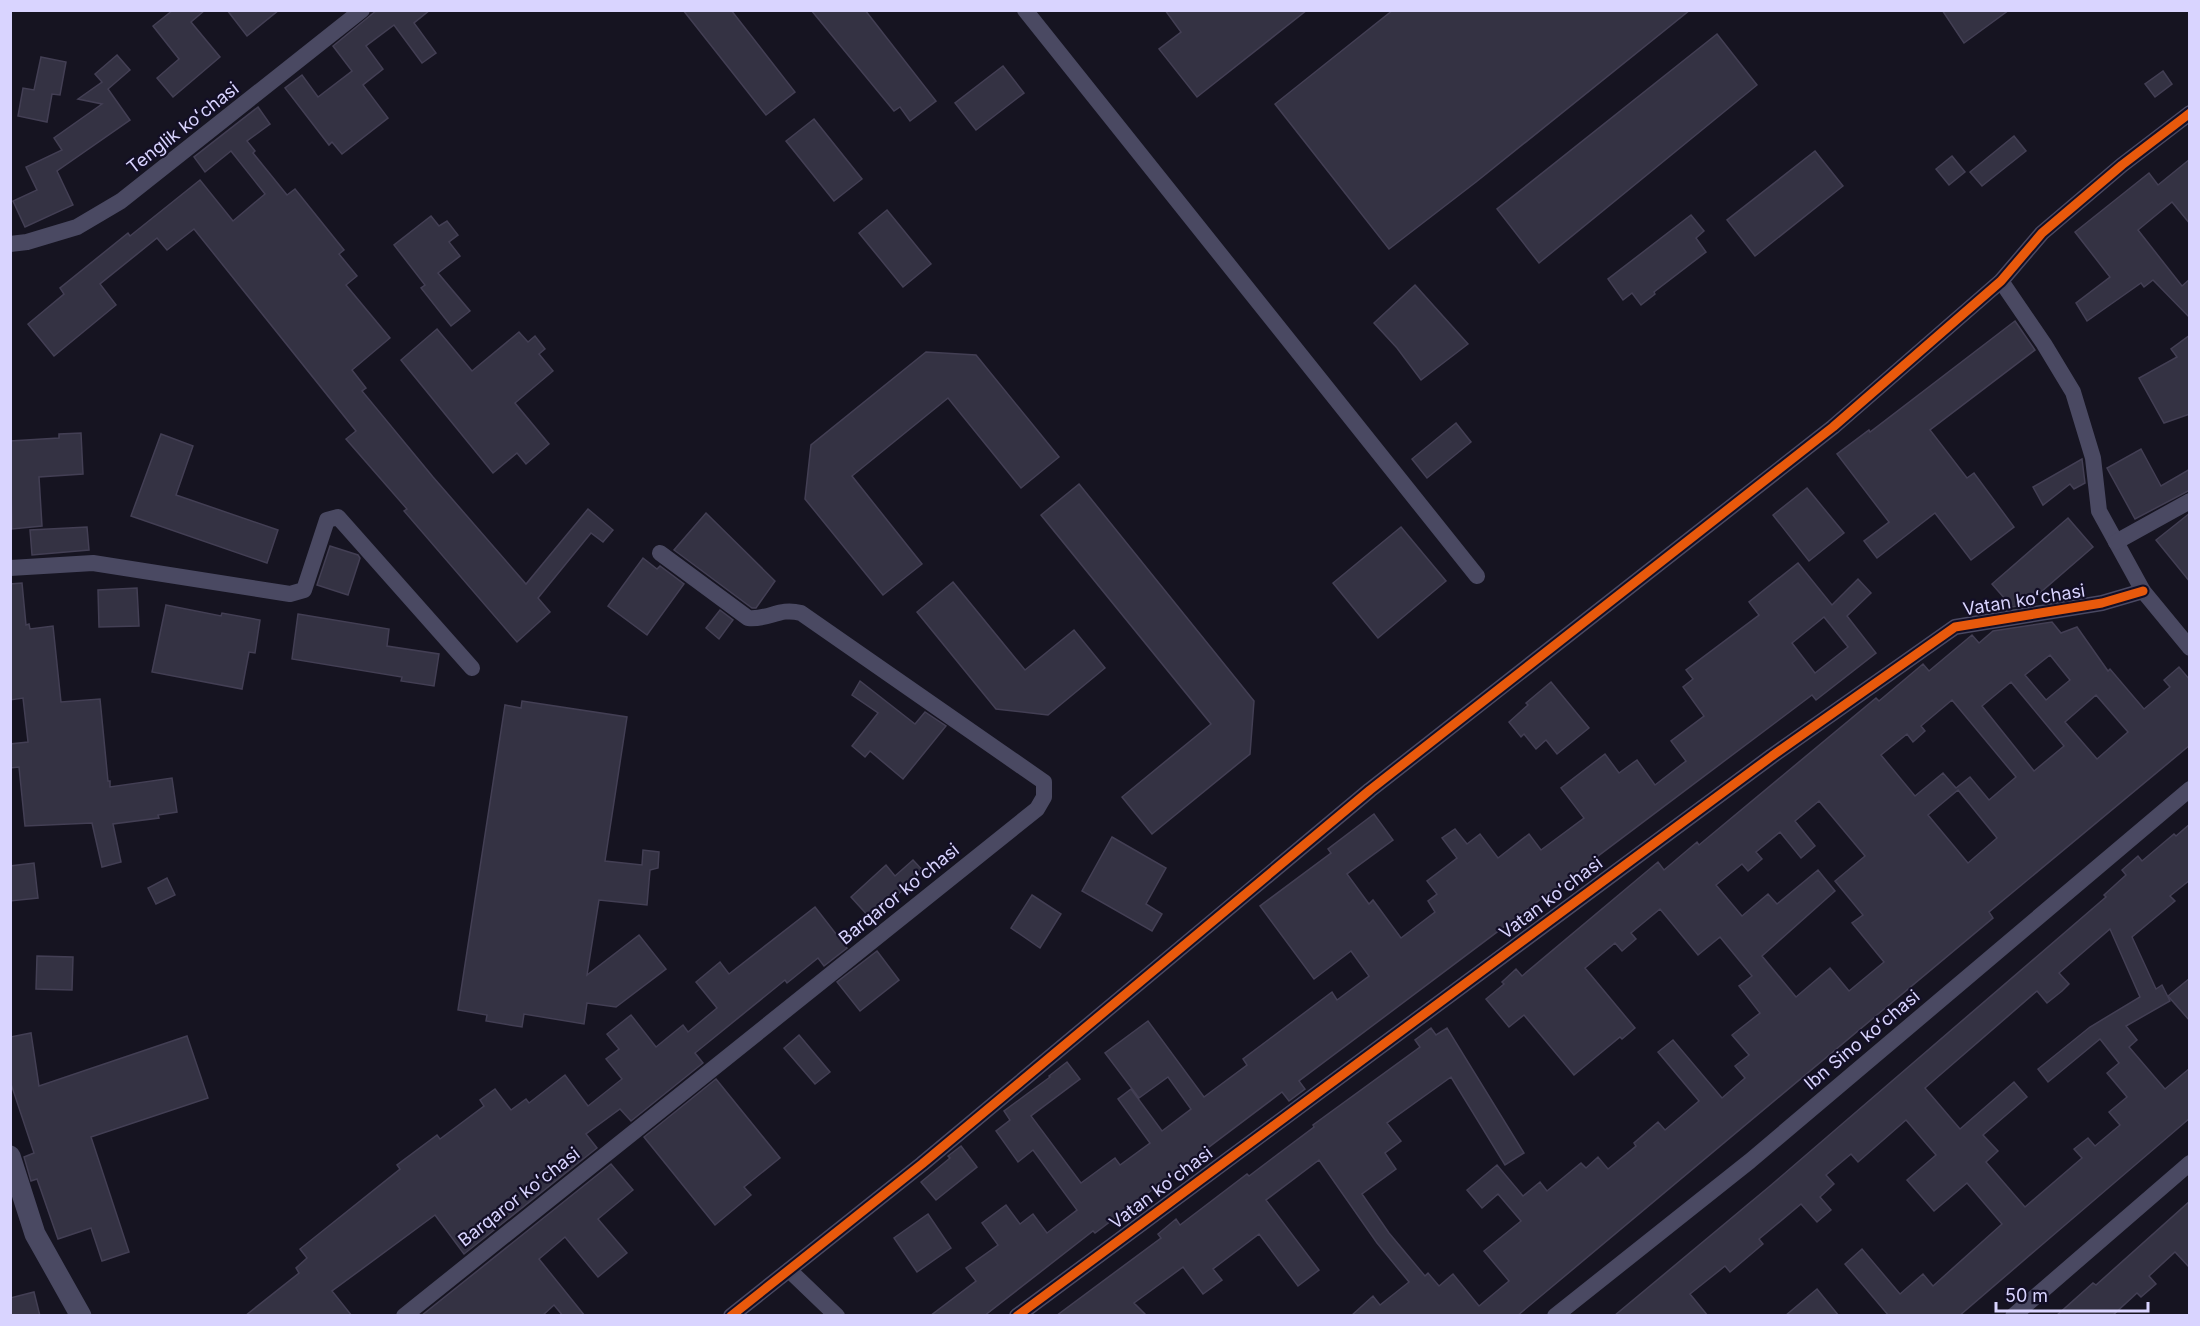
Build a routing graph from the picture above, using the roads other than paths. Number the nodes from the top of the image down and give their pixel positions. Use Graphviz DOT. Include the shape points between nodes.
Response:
graph roads {
  1 [pos="362,10"];
  2 [pos="1025,10"];
  3 [pos="2190,112"];
  4 [pos="10,244"];
  5 [pos="2001,281"];
  6 [pos="2190,501"];
  7 [pos="2116,542"];
  8 [pos="660,553"];
  9 [pos="10,568"];
  10 [pos="1477,576"];
  11 [pos="2143,591"];
  12 [pos="2190,648"];
  13 [pos="472,668"];
  14 [pos="2190,789"];
  15 [pos="10,1156"];
  16 [pos="2190,1163"];
  17 [pos="789,1270"];
  18 [pos="81,1316"];
  19 [pos="404,1316"];
  20 [pos="731,1316"];
  21 [pos="837,1316"];
  22 [pos="1017,1316"];
  23 [pos="1555,1316"];
  24 [pos="2013,1316"];
  1 -- 4 [label="street, Tenglik koʻchasi" via="121,201 77,227"];
  2 -- 10 [label="street"];
  3 -- 5 [label="street" via="2042,233"];
  5 -- 7 [label="street" via="2073,392 2093,458 2099,511"];
  5 -- 17 [label="street" via="1833,427 1370,790"];
  6 -- 7 [label="street"];
  7 -- 11 [label="street"];
  8 -- 19 [label="street, Barqaror koʻchasi" via="748,618 761,619 788,610 801,613 1044,782 1044,797 1037,809"];
  9 -- 13 [label="street" via="93,563 290,594 304,590 327,520 338,517"];
  11 -- 12 [label="street"];
  11 -- 22 [label="street, Vatan koʻchasi" via="2102,603 1955,627 1772,756"];
  14 -- 23 [label="street, Ibn Sino koʻchasi" via="1750,1161"];
  15 -- 18 [label="street" via="35,1234"];
  16 -- 24 [label="street"];
  17 -- 20 [label="street"];
  17 -- 21 [label="street"];
}
